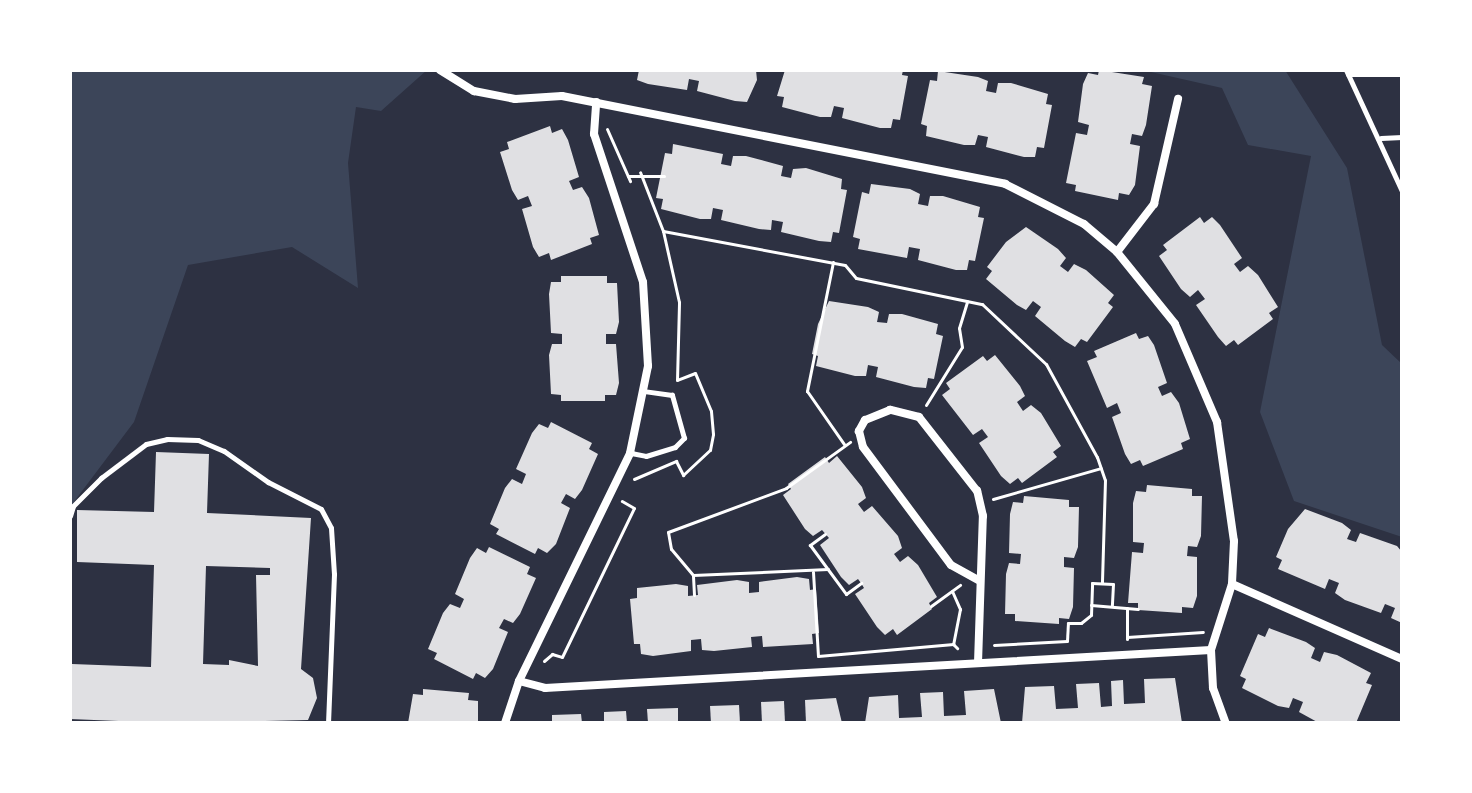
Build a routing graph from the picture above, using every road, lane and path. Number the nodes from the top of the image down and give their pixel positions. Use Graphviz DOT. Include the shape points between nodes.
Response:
graph roads {
  1 [pos="440,70"];
  2 [pos="1347,72"];
  3 [pos="1402,74"];
  4 [pos="1178,99"];
  5 [pos="596,102"];
  6 [pos="595,119"];
  7 [pos="1402,137"];
  8 [pos="1381,138"];
  9 [pos="628,176"];
  10 [pos="664,176"];
  11 [pos="630,181"];
  12 [pos="1402,191"];
  13 [pos="663,231"];
  14 [pos="1117,252"];
  15 [pos="833,262"];
  16 [pos="967,301"];
  17 [pos="644,391"];
  18 [pos="919,417"];
  19 [pos="859,435"];
  20 [pos="845,445"];
  21 [pos="630,453"];
  22 [pos="1101,468"];
  23 [pos="982,503"];
  24 [pos="70,516"];
  25 [pos="825,534"];
  26 [pos="828,569"];
  27 [pos="813,571"];
  28 [pos="693,575"];
  29 [pos="975,578"];
  30 [pos="861,583"];
  31 [pos="1102,583"];
  32 [pos="1232,584"];
  33 [pos="952,591"];
  34 [pos="694,595"];
  35 [pos="1091,605"];
  36 [pos="931,606"];
  37 [pos="1112,606"];
  38 [pos="1127,608"];
  39 [pos="1138,609"];
  40 [pos="1194,632"];
  41 [pos="1203,632"];
  42 [pos="1127,637"];
  43 [pos="1191,638"];
  44 [pos="994,645"];
  45 [pos="1211,650"];
  46 [pos="1128,655"];
  47 [pos="818,656"];
  48 [pos="1402,659"];
  49 [pos="978,663"];
  50 [pos="819,672"];
  51 [pos="519,681"];
  52 [pos="328,723"];
  53 [pos="505,723"];
  54 [pos="1226,723"];
  1 -- 5 [label="street" via="474,91 515,99 562,96"];
  2 -- 3 [label="lane"];
  2 -- 8 [label="lane"];
  4 -- 14 [label="street" via="1154,204"];
  5 -- 6 [label="street"];
  5 -- 14 [label="street" via="1005,184 1084,224"];
  6 -- 9 [label="path" via="612,133"];
  6 -- 17 [label="street" via="594,134 643,282 649,323"];
  7 -- 8 [label="lane"];
  8 -- 12 [label="lane"];
  9 -- 10 [label="path"];
  9 -- 11 [label="path"];
  13 -- 15 [label="path"];
  14 -- 32 [label="street" via="1175,324 1217,422 1231,495"];
  15 -- 16 [label="path" via="845,265 856,278"];
  15 -- 20 [label="path" via="807,391"];
  16 -- 18 [label="path" via="959,328 962,347"];
  16 -- 22 [label="path" via="982,304 1046,364"];
  17 -- 21 [label="street"];
  17 -- 21 [label="lane" via="672,395 684,438 675,447 646,456"];
  18 -- 19 [label="street" via="890,410 865,420"];
  18 -- 23 [label="street"];
  19 -- 20 [label="path"];
  19 -- 29 [label="street" via="951,565"];
  20 -- 28 [label="path" via="786,488 668,532 671,549"];
  21 -- 51 [label="street"];
  22 -- 23 [label="path"];
  22 -- 31 [label="path" via="1106,507"];
  23 -- 29 [label="street"];
  24 -- 52 [label="lane" via="101,478 146,444 167,439 198,440 224,451 268,482 321,509 331,528 334,574"];
  25 -- 26 [label="path" via="810,545"];
  26 -- 27 [label="path"];
  26 -- 30 [label="path" via="846,594"];
  27 -- 28 [label="path"];
  27 -- 47 [label="path"];
  28 -- 34 [label="path"];
  29 -- 33 [label="path"];
  29 -- 49 [label="street"];
  31 -- 35 [label="path" via="1092,583"];
  31 -- 37 [label="path" via="1113,584"];
  32 -- 45 [label="street"];
  32 -- 48 [label="street"];
  33 -- 36 [label="path"];
  33 -- 47 [label="path" via="960,609 955,646"];
  35 -- 37 [label="path"];
  35 -- 44 [label="path" via="1087,621 1068,623 1067,641"];
  37 -- 38 [label="path"];
  38 -- 39 [label="path"];
  38 -- 42 [label="path"];
  40 -- 41 [label="path"];
  40 -- 42 [label="path"];
  40 -- 43 [label="path"];
  42 -- 46 [label="path"];
  45 -- 46 [label="street"];
  45 -- 54 [label="street" via="1213,688"];
  46 -- 49 [label="street"];
  47 -- 50 [label="path"];
  49 -- 50 [label="street"];
  50 -- 51 [label="street" via="545,688"];
  51 -- 53 [label="street"];
}
